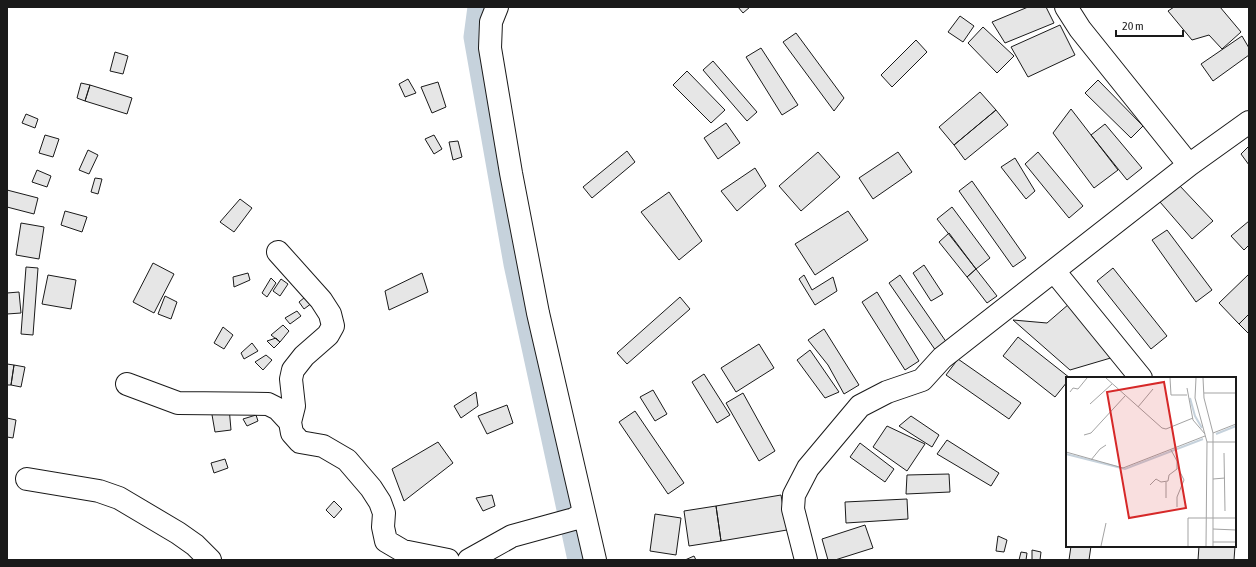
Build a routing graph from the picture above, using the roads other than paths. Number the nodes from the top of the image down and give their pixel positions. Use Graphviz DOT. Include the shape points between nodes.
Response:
graph roads {
  1 [pos="498,7"];
  2 [pos="1066,7"];
  3 [pos="1249,122"];
  4 [pos="1189,165"];
  5 [pos="278,252"];
  6 [pos="1054,271"];
  7 [pos="1140,377"];
  8 [pos="127,384"];
  9 [pos="290,422"];
  10 [pos="27,479"];
  11 [pos="579,516"];
  12 [pos="395,555"];
  13 [pos="210,560"];
  14 [pos="448,560"];
  15 [pos="469,560"];
  16 [pos="595,560"];
  17 [pos="806,560"];
  1 -- 11 [label="street" via="491,22 490,48 538,313"];
  2 -- 4 [label="street" via="1080,29"];
  3 -- 4 [label="street"];
  4 -- 6 [label="street"];
  5 -- 9 [label="street" via="321,300 330,314 333,326 328,335 304,356 293,370 291,379 294,406"];
  6 -- 7 [label="street"];
  6 -- 17 [label="street" via="942,358 922,380 887,392 860,406 808,468 794,495 793,509"];
  8 -- 9 [label="street" via="178,404 268,404 278,409"];
  9 -- 12 [label="street" via="292,433 300,442 324,446 347,460 371,488 384,513 382,527 386,541"];
  10 -- 13 [label="street" via="99,491 119,498 178,533"];
  11 -- 15 [label="street" via="512,536"];
  11 -- 16 [label="street"];
  12 -- 14 [label="street"];
}
